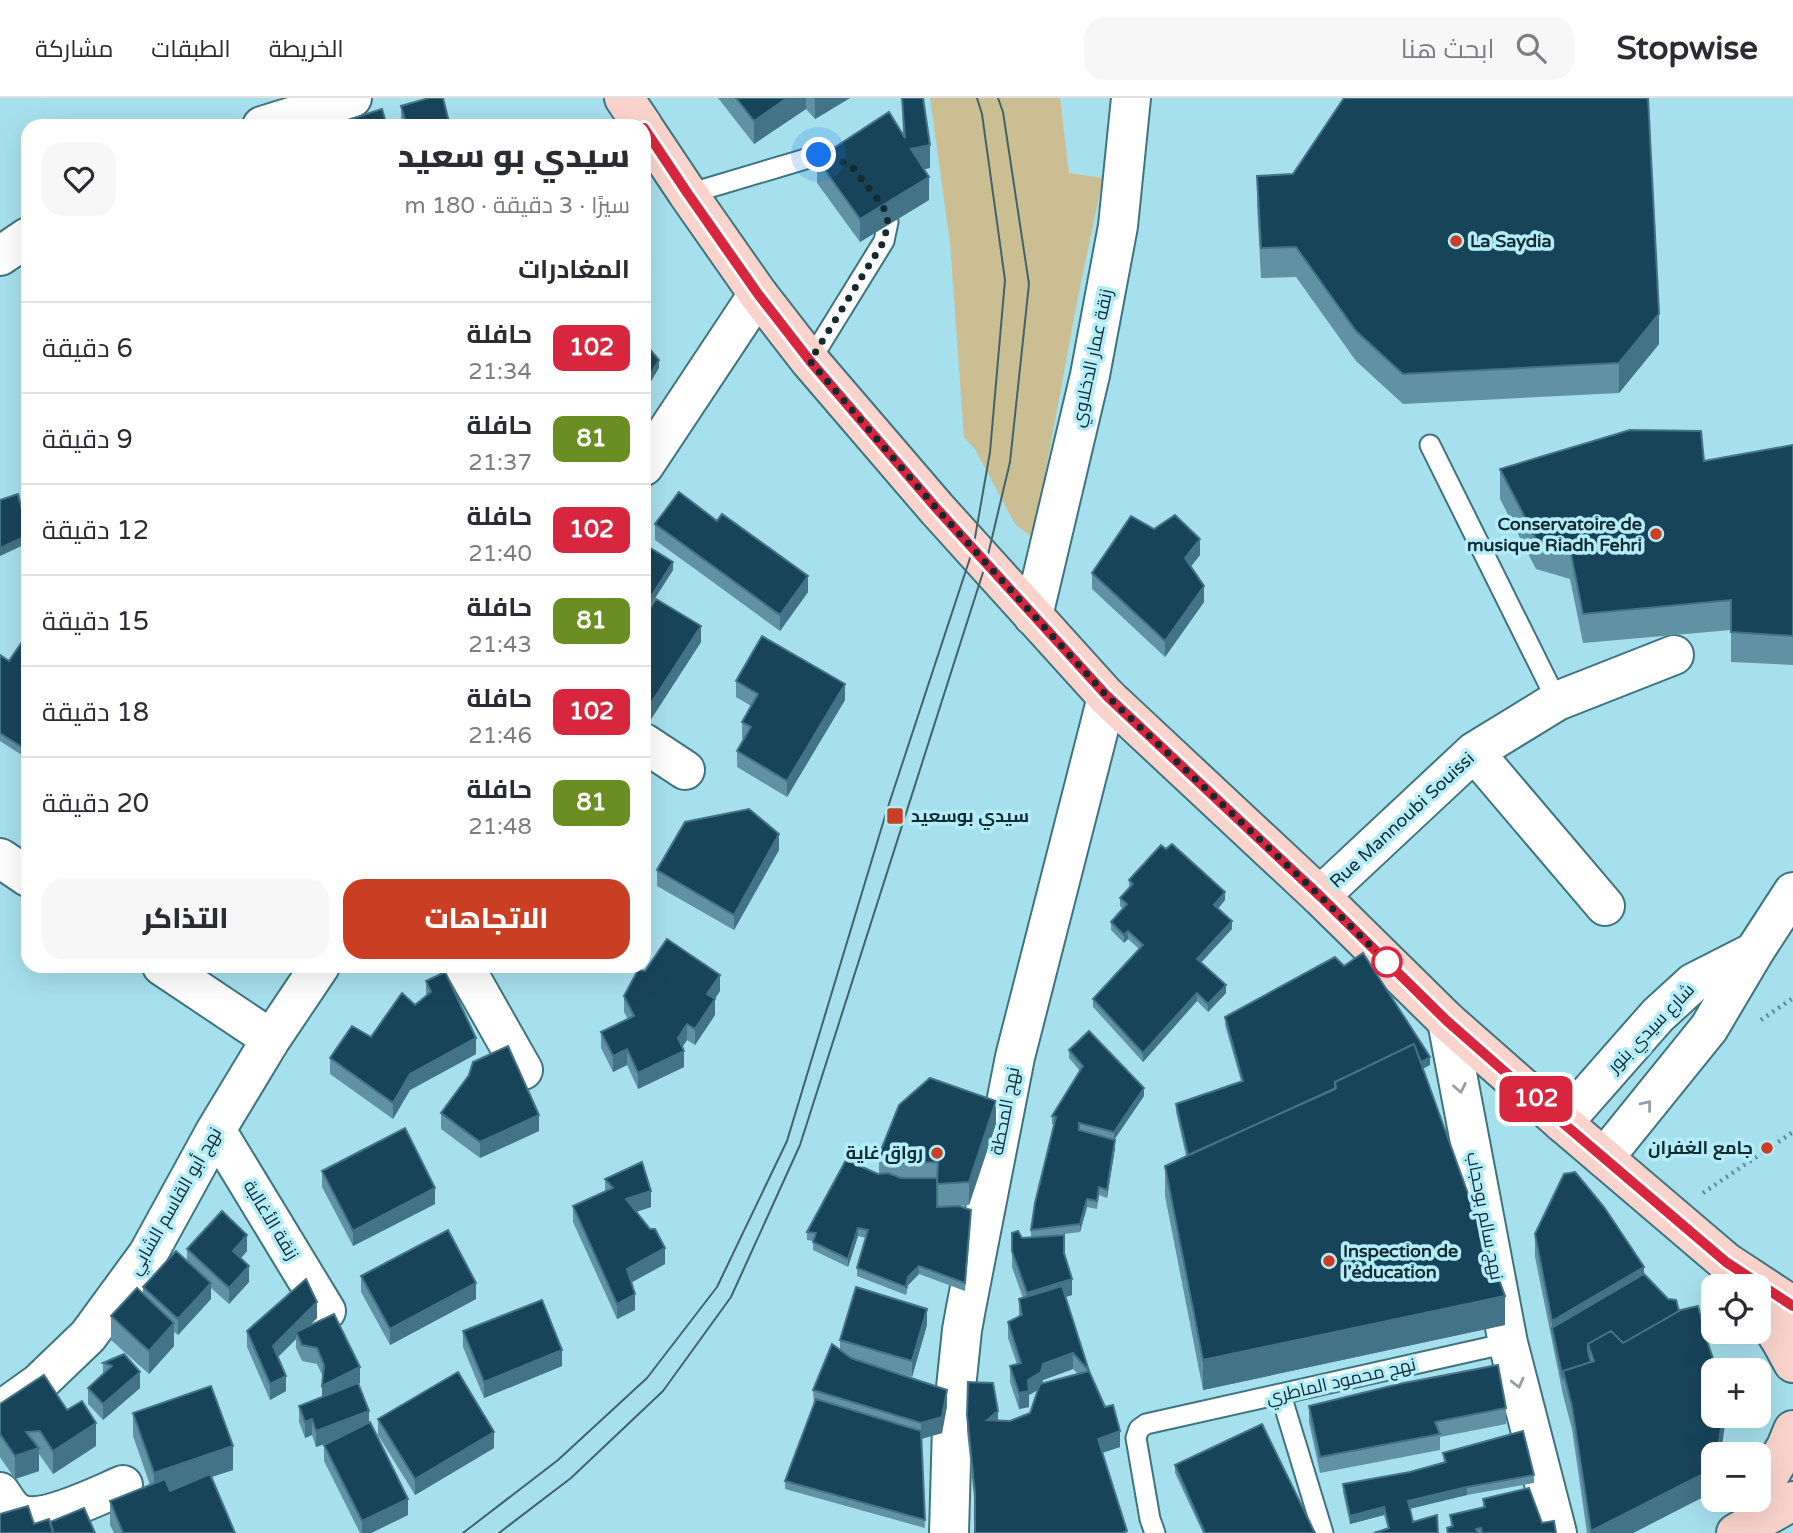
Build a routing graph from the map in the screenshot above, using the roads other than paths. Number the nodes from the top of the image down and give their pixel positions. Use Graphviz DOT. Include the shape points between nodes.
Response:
graph roads {
  1 [pos="352,98"];
  2 [pos="624,98"];
  3 [pos="1131,98"];
  4 [pos="284,119"];
  5 [pos="638,119"];
  6 [pos="651,139"];
  7 [pos="688,194"];
  8 [pos="21,242"];
  9 [pos="0,256"];
  10 [pos="758,294"];
  11 [pos="810,361"];
  12 [pos="1430,445"];
  13 [pos="651,455"];
  14 [pos="1033,616"];
  15 [pos="1674,655"];
  16 [pos="1107,696"];
  17 [pos="1557,701"];
  18 [pos="651,748"];
  19 [pos="1474,752"];
  20 [pos="685,770"];
  21 [pos="0,858"];
  22 [pos="21,872"];
  23 [pos="1793,892"];
  24 [pos="1320,896"];
  25 [pos="1605,906"];
  26 [pos="1754,951"];
  27 [pos="172,973"];
  28 [pos="315,973"];
  29 [pos="468,973"];
  30 [pos="1447,1021"];
  31 [pos="271,1039"];
  32 [pos="523,1070"];
  33 [pos="1563,1123"];
  34 [pos="216,1130"];
  35 [pos="1604,1158"];
  36 [pos="1735,1274"];
  37 [pos="1771,1294"];
  38 [pos="1793,1306"];
  39 [pos="326,1311"];
  40 [pos="1771,1325"];
  41 [pos="1508,1343"];
  42 [pos="1793,1363"];
  43 [pos="1281,1395"];
  44 [pos="0,1411"];
  45 [pos="1793,1430"];
  46 [pos="1771,1473"];
  47 [pos="122,1485"];
  48 [pos="0,1492"];
  49 [pos="1793,1501"];
  50 [pos="1744,1512"];
  51 [pos="949,1533"];
  52 [pos="1154,1533"];
  53 [pos="1323,1533"];
  54 [pos="1557,1533"];
  55 [pos="1725,1533"];
  56 [pos="1736,1533"];
  1 -- 4 [label="street"];
  2 -- 5 [label="main road"];
  3 -- 14 [label="street, زنقة عمار الدخلاوي" via="1118,226 1090,375"];
  6 -- 7 [label="main road"];
  7 -- 10 [label="main road"];
  7 -- 11 [label="lane" via="819,155 837,158 853,168 883,206 888,222 884,241"];
  8 -- 9 [label="street"];
  10 -- 11 [label="main road"];
  10 -- 13 [label="street"];
  11 -- 14 [label="main road"];
  12 -- 17 [label="lane"];
  14 -- 16 [label="main road"];
  15 -- 17 [label="street, Rue Mannoubi Souissi"];
  16 -- 24 [label="main road"];
  16 -- 51 [label="street, نهج المحطة" via="1015,1057 966,1308 952,1426"];
  17 -- 19 [label="street, Rue Mannoubi Souissi"];
  18 -- 20 [label="street"];
  19 -- 24 [label="street, Rue Mannoubi Souissi"];
  19 -- 25 [label="street"];
  21 -- 22 [label="street"];
  23 -- 26 [label="street, شارع سيدي بنور"];
  24 -- 30 [label="main road"];
  26 -- 33 [label="street, شارع سيدي بنور" via="1693,983 1658,1015"];
  35 -- 26 [label="street, شارع سيدي بنور, one-way" via="1709,1028"];
  27 -- 31 [label="street"];
  28 -- 31 [label="street, نهج أبو القاسم الشابي"];
  29 -- 32 [label="street"];
  30 -- 33 [label="main road"];
  30 -- 41 [label="street, نهج سالم بوحجاب, one-way"];
  31 -- 34 [label="street, نهج أبو القاسم الشابي"];
  33 -- 35 [label="main road"];
  34 -- 39 [label="street, زنقة الأغالبة"];
  34 -- 44 [label="street, نهج أبو القاسم الشابي" via="148,1254 89,1336 39,1383"];
  35 -- 36 [label="main road"];
  37 -- 38 [label="main road"];
  40 -- 42 [label="main road"];
  41 -- 43 [label="lane, نهج محمود الماطري"];
  41 -- 54 [label="street, نهج سالم بوحجاب, one-way"];
  43 -- 52 [label="lane, نهج محمود الماطري" via="1139,1429 1136,1438"];
  43 -- 53 [label="lane"];
  45 -- 46 [label="main road"];
  47 -- 48 [label="street" via="48,1515 16,1513"];
  49 -- 56 [label="main road"];
  50 -- 55 [label="main road"];
}
